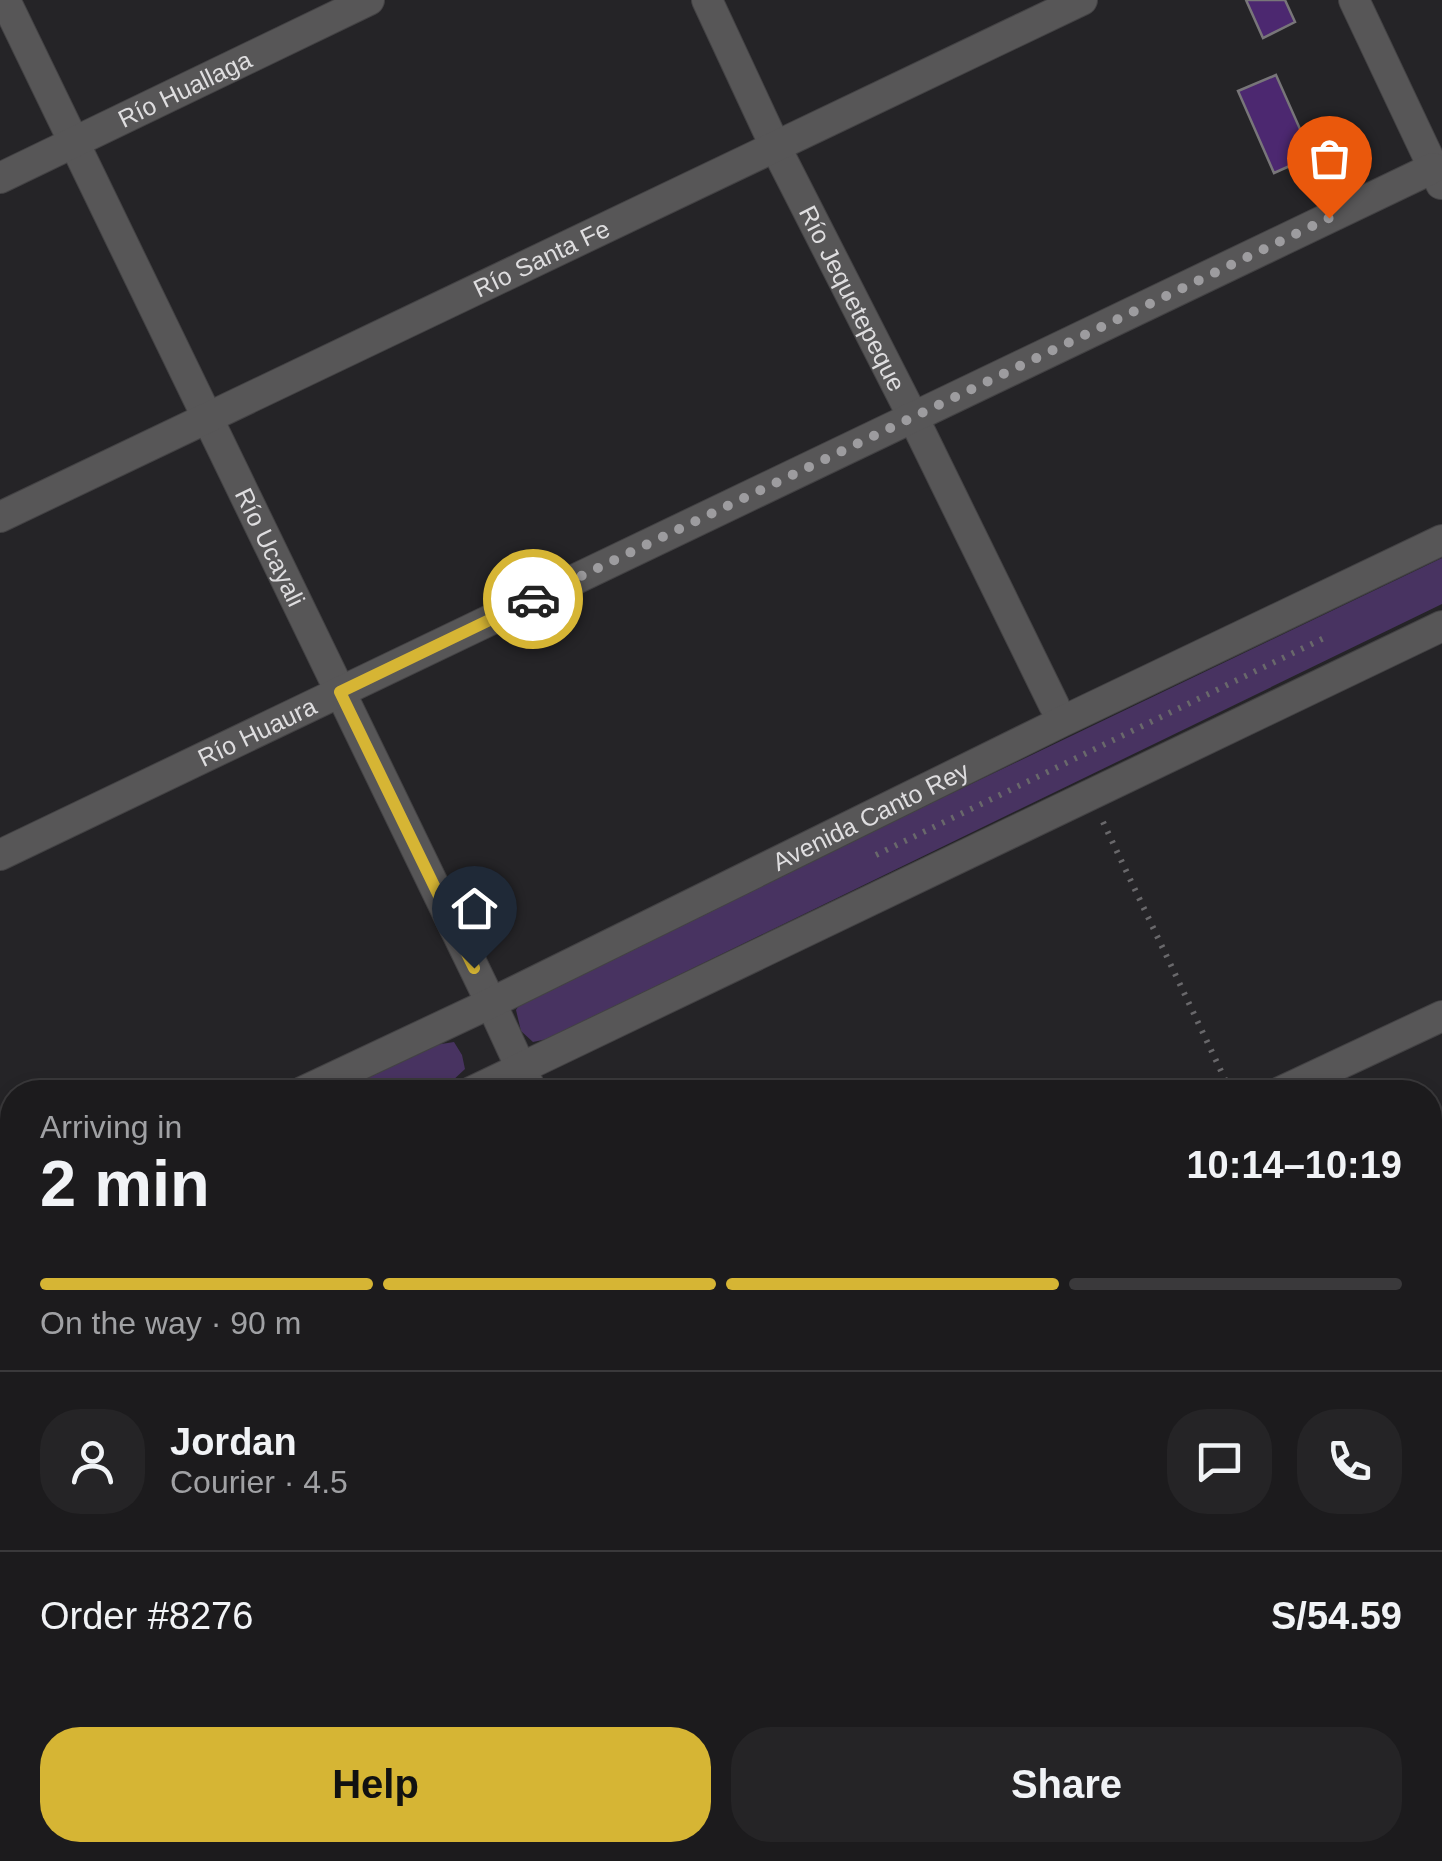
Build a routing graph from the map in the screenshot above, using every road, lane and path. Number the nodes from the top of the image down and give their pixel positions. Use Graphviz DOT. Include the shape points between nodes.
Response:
graph roads {
  1 [pos="5,0"];
  2 [pos="707,0"];
  3 [pos="1082,0"];
  4 [pos="1354,0"];
  5 [pos="349,4"];
  6 [pos="74,143"];
  7 [pos="775,146"];
  8 [pos="1438,177"];
  9 [pos="0,178"];
  10 [pos="913,417"];
  11 [pos="208,418"];
  12 [pos="0,517"];
  13 [pos="1442,540"];
  14 [pos="1442,626"];
  15 [pos="1338,632"];
  16 [pos="340,692"];
  17 [pos="1054,705"];
  18 [pos="1072,748"];
  19 [pos="1077,758"];
  20 [pos="1080,768"];
  21 [pos="1100,814"];
  22 [pos="0,855"];
  23 [pos="866,860"];
  24 [pos="491,1002"];
  25 [pos="1442,1016"];
  26 [pos="327,1080"];
  27 [pos="526,1080"];
  28 [pos="1225,1080"];
  29 [pos="1306,1080"];
  1 -- 6 [label="street, Río Ucayali"];
  2 -- 7 [label="street, Río Jequetepeque"];
  3 -- 7 [label="street, Río Santa Fe"];
  4 -- 8 [label="street"];
  5 -- 6 [label="street, Río Huallaga"];
  6 -- 9 [label="street, Río Huallaga"];
  6 -- 11 [label="street, Río Ucayali"];
  7 -- 10 [label="street, Río Jequetepeque"];
  7 -- 11 [label="street, Río Santa Fe"];
  8 -- 10 [label="street, Río Huaura"];
  10 -- 16 [label="street, Río Huaura"];
  10 -- 17 [label="street, Río Jequetepeque"];
  11 -- 12 [label="street, Río Santa Fe"];
  11 -- 16 [label="street, Río Ucayali"];
  13 -- 24 [label="street, Avenida Canto Rey"];
  14 -- 27 [label="street"];
  15 -- 19 [label="path"];
  16 -- 22 [label="street, Río Huaura"];
  16 -- 24 [label="street, Río Ucayali"];
  18 -- 19 [label="path"];
  19 -- 20 [label="path"];
  19 -- 23 [label="path"];
  21 -- 28 [label="path"];
  24 -- 26 [label="street, Avenida Canto Rey"];
  24 -- 27 [label="street, Río Ucayali"];
  25 -- 29 [label="street"];
}
